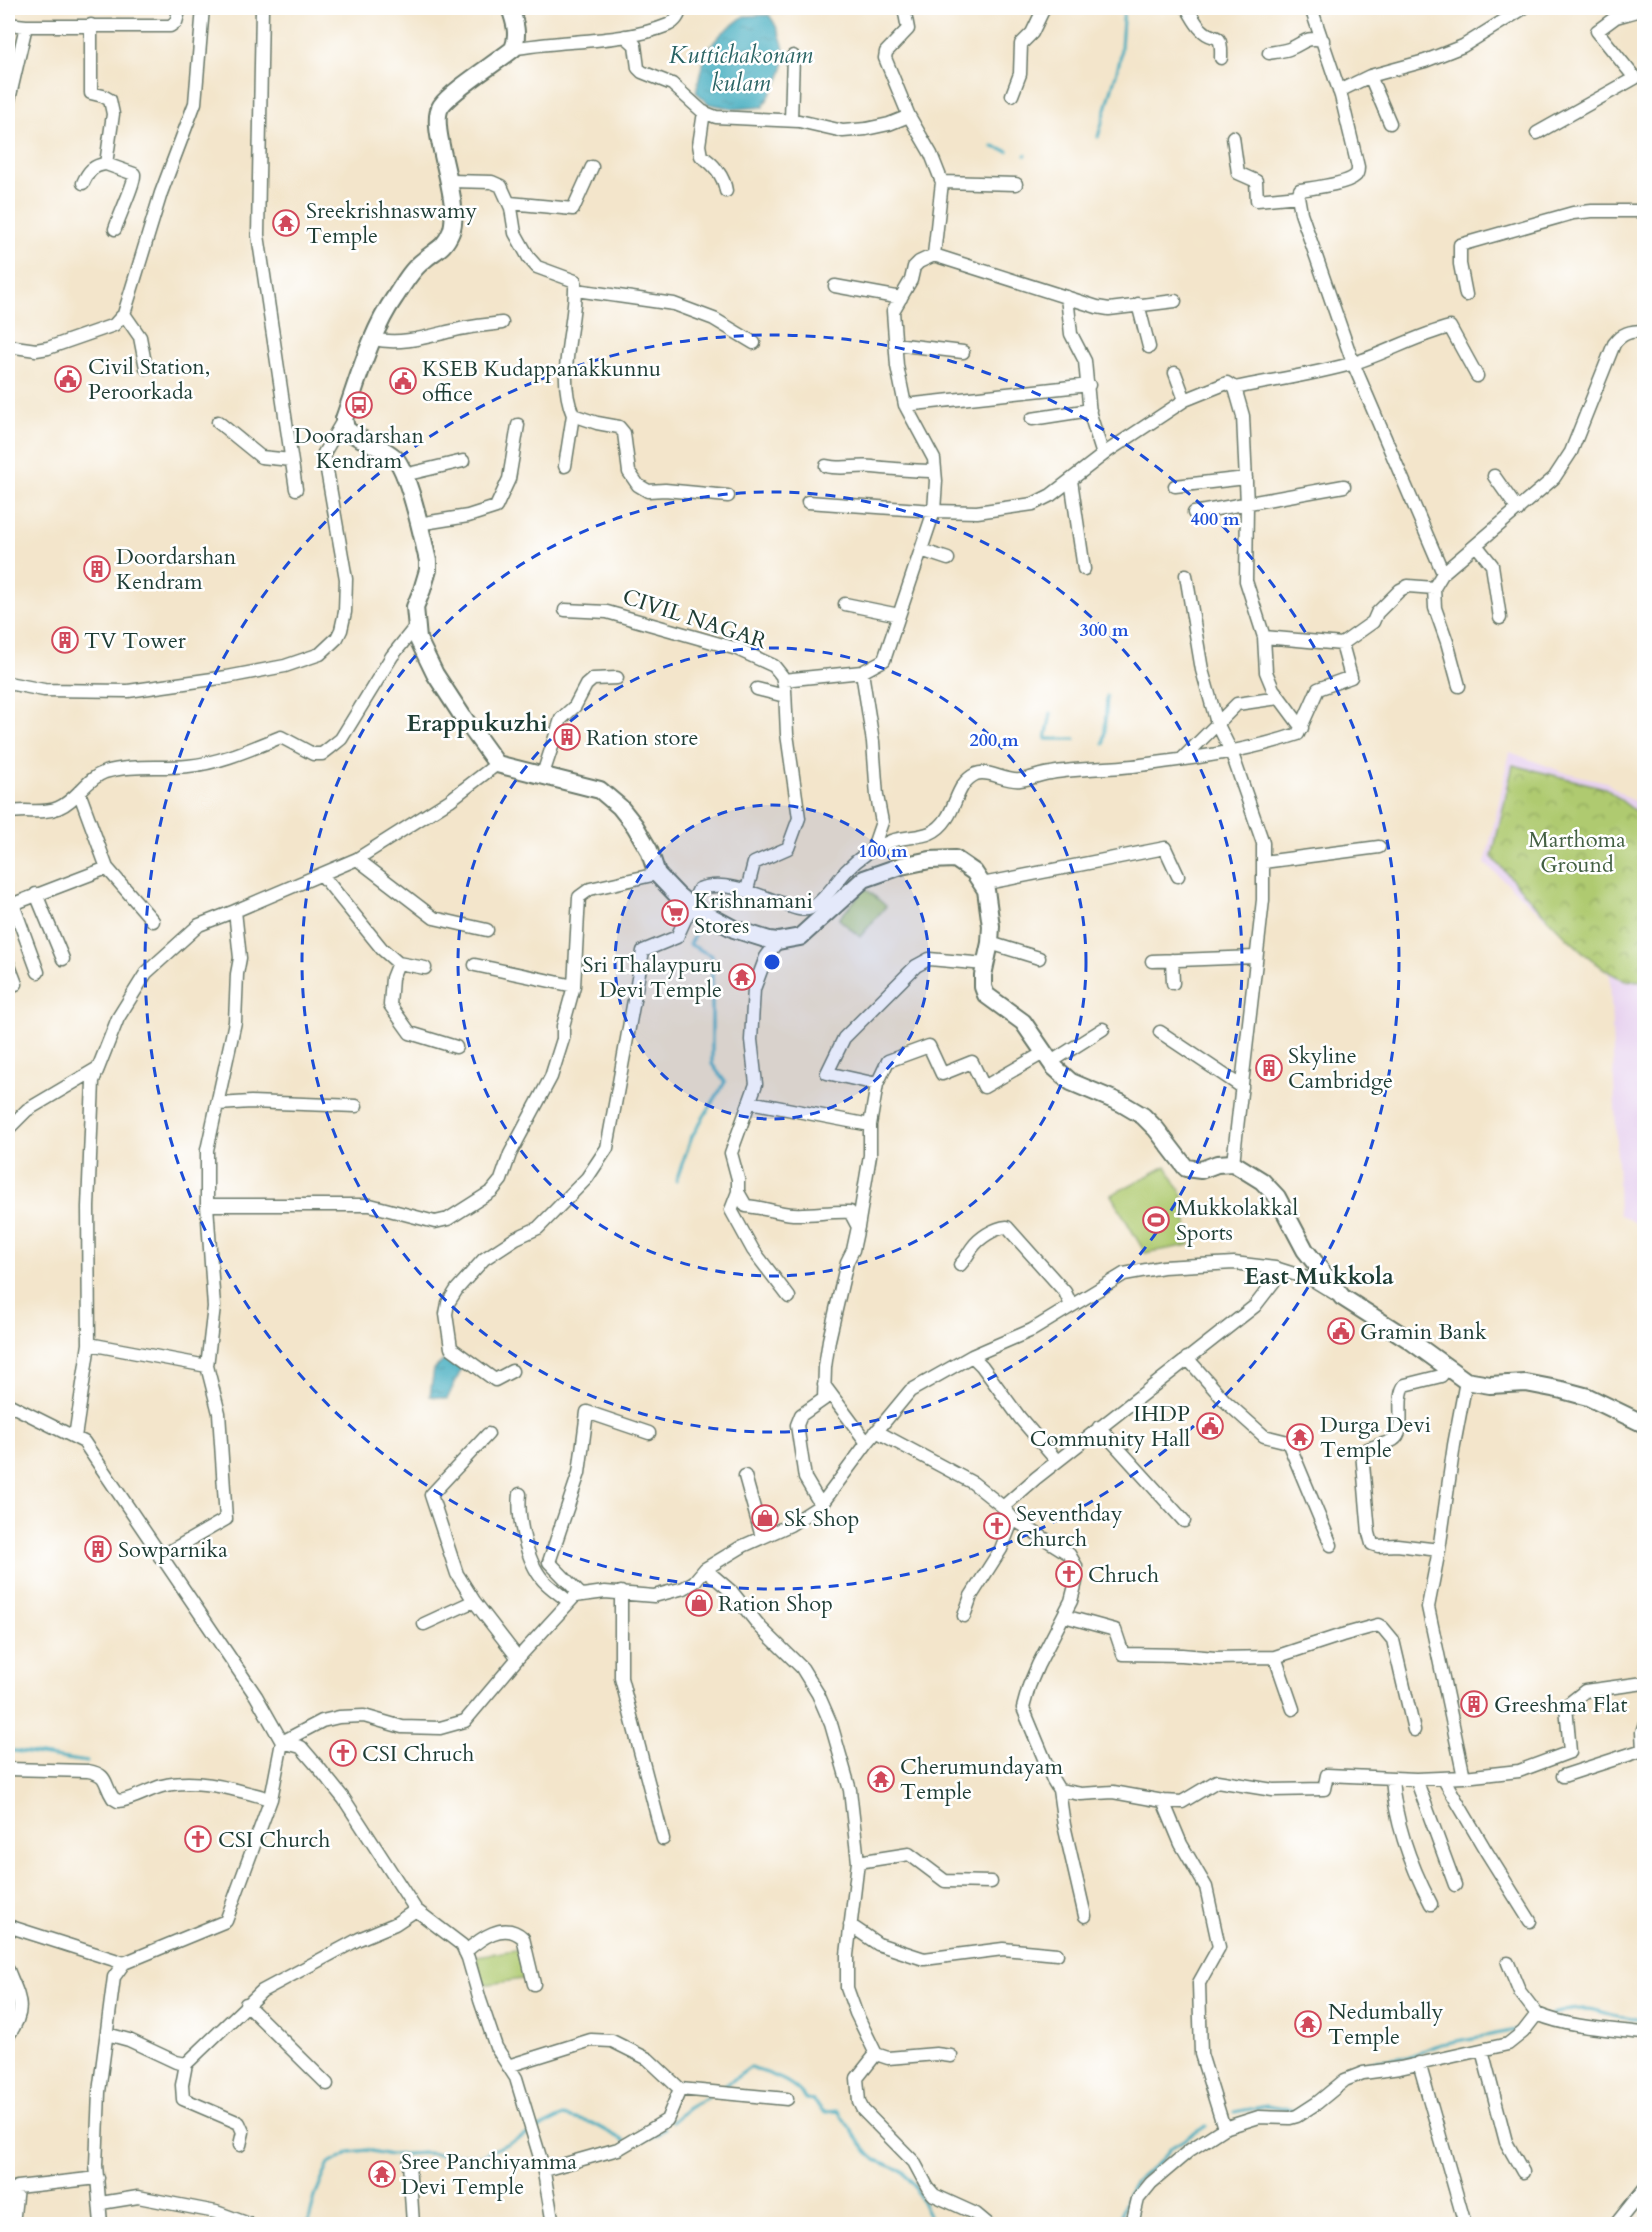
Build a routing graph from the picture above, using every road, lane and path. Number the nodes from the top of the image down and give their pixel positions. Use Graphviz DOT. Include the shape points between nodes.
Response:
graph roads {
  1 [pos="180,8"];
  2 [pos="203,8"];
  3 [pos="262,8"];
  4 [pos="510,8"];
  5 [pos="680,8"];
  6 [pos="904,8"];
  7 [pos="1044,8"];
  8 [pos="1187,8"];
  9 [pos="1311,8"];
  10 [pos="1524,8"];
  11 [pos="1644,9"];
  12 [pos="1614,12"];
  13 [pos="8,24"];
  14 [pos="91,25"];
  15 [pos="26,26"];
  16 [pos="625,36"];
  17 [pos="1323,40"];
  18 [pos="513,49"];
  19 [pos="1269,53"];
  20 [pos="793,56"];
  21 [pos="1221,58"];
  22 [pos="1370,76"];
  23 [pos="1339,91"];
  24 [pos="1012,95"];
  25 [pos="8,104"];
  26 [pos="704,112"];
  27 [pos="909,116"];
  28 [pos="791,120"];
  29 [pos="1390,123"];
  30 [pos="1537,133"];
  31 [pos="1233,137"];
  32 [pos="106,164"];
  33 [pos="592,167"];
  34 [pos="450,181"];
  35 [pos="83,183"];
  36 [pos="942,183"];
  37 [pos="1016,184"];
  38 [pos="726,191"];
  39 [pos="1298,196"];
  40 [pos="510,203"];
  41 [pos="1644,211"];
  42 [pos="115,229"];
  43 [pos="933,255"];
  44 [pos="835,286"];
  45 [pos="576,290"];
  46 [pos="1466,295"];
  47 [pos="1067,297"];
  48 [pos="901,298"];
  49 [pos="1175,301"];
  50 [pos="1138,304"];
  51 [pos="124,315"];
  52 [pos="502,323"];
  53 [pos="1644,331"];
  54 [pos="373,339"];
  55 [pos="754,343"];
  56 [pos="895,344"];
  57 [pos="8,346"];
  58 [pos="1149,347"];
  59 [pos="963,352"];
  60 [pos="1353,363"];
  61 [pos="146,368"];
  62 [pos="1175,373"];
  63 [pos="1477,376"];
  64 [pos="1089,385"];
  65 [pos="1235,388"];
  66 [pos="1185,400"];
  67 [pos="905,405"];
  68 [pos="1090,410"];
  69 [pos="573,415"];
  70 [pos="344,419"];
  71 [pos="1032,419"];
  72 [pos="218,422"];
  73 [pos="518,425"];
  74 [pos="1104,455"];
  75 [pos="291,460"];
  76 [pos="463,461"];
  77 [pos="565,466"];
  78 [pos="826,466"];
  79 [pos="935,471"];
  80 [pos="404,475"];
  81 [pos="1494,476"];
  82 [pos="1246,478"];
  83 [pos="1071,480"];
  84 [pos="1175,486"];
  85 [pos="1344,486"];
  86 [pos="296,489"];
  87 [pos="728,496"];
  88 [pos="808,502"];
  89 [pos="1247,504"];
  90 [pos="1518,510"];
  91 [pos="934,511"];
  92 [pos="1194,513"];
  93 [pos="418,524"];
  94 [pos="1476,545"];
  95 [pos="921,550"];
  96 [pos="948,559"];
  97 [pos="1084,570"];
  98 [pos="1443,573"];
  99 [pos="1186,576"];
  100 [pos="1434,588"];
  101 [pos="845,604"];
  102 [pos="565,610"];
  103 [pos="899,615"];
  104 [pos="1500,618"];
  105 [pos="416,626"];
  106 [pos="1264,637"];
  107 [pos="1342,644"];
  108 [pos="862,672"];
  109 [pos="617,678"];
  110 [pos="783,680"];
  111 [pos="8,683"];
  112 [pos="1459,686"];
  113 [pos="757,689"];
  114 [pos="785,696"];
  115 [pos="1279,698"];
  116 [pos="1217,723"];
  117 [pos="1302,728"];
  118 [pos="1231,751"];
  119 [pos="1183,758"];
  120 [pos="497,764"];
  121 [pos="542,777"];
  122 [pos="79,792"];
  123 [pos="8,813"];
  124 [pos="1379,847"];
  125 [pos="873,848"];
  126 [pos="357,859"];
  127 [pos="1263,862"];
  128 [pos="106,868"];
  129 [pos="657,874"];
  130 [pos="322,875"];
  131 [pos="1178,876"];
  132 [pos="982,884"];
  133 [pos="747,890"];
  134 [pos="36,894"];
  135 [pos="10,905"];
  136 [pos="691,906"];
  137 [pos="235,911"];
  138 [pos="153,921"];
  139 [pos="487,930"];
  140 [pos="778,941"];
  141 [pos="990,943"];
  142 [pos="1255,957"];
  143 [pos="1040,958"];
  144 [pos="63,959"];
  145 [pos="1172,960"];
  146 [pos="1152,961"];
  147 [pos="8,963"];
  148 [pos="398,963"];
  149 [pos="985,963"];
  150 [pos="475,965"];
  151 [pos="425,968"];
  152 [pos="38,972"];
  153 [pos="1173,983"];
  154 [pos="16,984"];
  155 [pos="574,986"];
  156 [pos="1103,1029"];
  157 [pos="1160,1032"];
  158 [pos="456,1047"];
  159 [pos="1048,1057"];
  160 [pos="98,1068"];
  161 [pos="876,1084"];
  162 [pos="1242,1087"];
  163 [pos="750,1102"];
  164 [pos="218,1104"];
  165 [pos="356,1106"];
  166 [pos="870,1125"];
  167 [pos="8,1129"];
  168 [pos="1233,1163"];
  169 [pos="738,1192"];
  170 [pos="207,1205"];
  171 [pos="858,1227"];
  172 [pos="960,1265"];
  173 [pos="1282,1271"];
  174 [pos="789,1297"];
  175 [pos="1342,1297"];
  176 [pos="1071,1305"];
  177 [pos="89,1344"];
  178 [pos="972,1356"];
  179 [pos="1187,1358"];
  180 [pos="207,1366"];
  181 [pos="1448,1367"];
  182 [pos="512,1371"];
  183 [pos="1466,1381"];
  184 [pos="824,1385"];
  185 [pos="8,1404"];
  186 [pos="1644,1424"];
  187 [pos="1099,1427"];
  188 [pos="876,1431"];
  189 [pos="649,1433"];
  190 [pos="488,1434"];
  191 [pos="75,1437"];
  192 [pos="867,1443"];
  193 [pos="1057,1461"];
  194 [pos="745,1476"];
  195 [pos="520,1494"];
  196 [pos="821,1505"];
  197 [pos="1003,1507"];
  198 [pos="1014,1519"];
  199 [pos="1184,1521"];
  200 [pos="762,1537"];
  201 [pos="1331,1545"];
  202 [pos="1439,1550"];
  203 [pos="160,1557"];
  204 [pos="705,1569"];
  205 [pos="621,1592"];
  206 [pos="581,1594"];
  207 [pos="474,1601"];
  208 [pos="568,1601"];
  209 [pos="964,1616"];
  210 [pos="1064,1616"];
  211 [pos="424,1624"];
  212 [pos="1275,1657"];
  213 [pos="518,1658"];
  214 [pos="1644,1686"];
  215 [pos="1293,1709"];
  216 [pos="1644,1726"];
  217 [pos="1413,1730"];
  218 [pos="282,1742"];
  219 [pos="8,1769"];
  220 [pos="1563,1776"];
  221 [pos="1464,1777"];
  222 [pos="1443,1778"];
  223 [pos="1392,1779"];
  224 [pos="1416,1779"];
  225 [pos="1059,1790"];
  226 [pos="271,1799"];
  227 [pos="1163,1801"];
  228 [pos="663,1839"];
  229 [pos="858,1862"];
  230 [pos="991,1882"];
  231 [pos="1455,1885"];
  232 [pos="1431,1904"];
  233 [pos="416,1910"];
  234 [pos="1085,1916"];
  235 [pos="1530,1921"];
  236 [pos="850,1925"];
  237 [pos="8,1926"];
  238 [pos="465,1952"];
  239 [pos="1057,1954"];
  240 [pos="124,1963"];
  241 [pos="1508,1963"];
  242 [pos="8,1970"];
  243 [pos="534,1984"];
  244 [pos="246,2004"];
  245 [pos="1537,2014"];
  246 [pos="1644,2032"];
  247 [pos="107,2034"];
  248 [pos="8,2036"];
  249 [pos="1482,2050"];
  250 [pos="876,2054"];
  251 [pos="951,2056"];
  252 [pos="1419,2063"];
  253 [pos="186,2064"];
  254 [pos="508,2066"];
  255 [pos="327,2084"];
  256 [pos="680,2089"];
  257 [pos="788,2099"];
  258 [pos="1224,2128"];
  259 [pos="240,2145"];
  260 [pos="409,2163"];
  261 [pos="544,2170"];
  262 [pos="1523,2172"];
  263 [pos="98,2178"];
  264 [pos="12,2187"];
  265 [pos="1644,2189"];
  266 [pos="101,2203"];
  267 [pos="13,2224"];
  268 [pos="101,2224"];
  269 [pos="249,2224"];
  270 [pos="413,2224"];
  271 [pos="553,2224"];
  272 [pos="988,2224"];
  273 [pos="1132,2224"];
  274 [pos="1466,2224"];
  275 [pos="1616,2224"];
  1 -- 14 [label="street" via="176,22 170,26"];
  2 -- 51 [label="street" via="195,103 161,193"];
  3 -- 75 [label="street" via="258,235"];
  4 -- 18 [label="main road" via="516,32"];
  5 -- 16 [label="street" via="670,24"];
  6 -- 27 [label="street" via="908,29 885,58"];
  7 -- 24 [label="street" via="1032,33 1021,44 1020,74"];
  8 -- 21 [label="street" via="1202,32 1217,37"];
  9 -- 17 [label="street"];
  10 -- 22 [label="street" via="1463,46"];
  11 -- 12 [label="street"];
  12 -- 30 [label="street" via="1597,31 1635,78"];
  13 -- 15 [label="street"];
  14 -- 15 [label="street"];
  14 -- 32 [label="street" via="91,93 110,100 113,114"];
  15 -- 25 [label="street"];
  16 -- 18 [label="street"];
  16 -- 26 [label="street" via="635,45 642,72 672,84"];
  17 -- 19 [label="street" via="1312,38 1292,49"];
  17 -- 23 [label="street"];
  18 -- 34 [label="main road" via="441,104 439,132"];
  20 -- 28 [label="street"];
  22 -- 23 [label="street"];
  22 -- 29 [label="street"];
  23 -- 39 [label="street" via="1357,174 1323,187 1300,189"];
  26 -- 28 [label="street" via="716,117"];
  26 -- 38 [label="street" via="701,156 711,162"];
  27 -- 28 [label="street" via="889,124 843,131"];
  27 -- 36 [label="street"];
  31 -- 39 [label="street" via="1238,173 1256,181 1257,200"];
  32 -- 35 [label="street" via="87,172"];
  32 -- 42 [label="street" via="131,171 135,179"];
  33 -- 40 [label="street" via="573,209"];
  34 -- 40 [label="street" via="492,182 501,186"];
  34 -- 54 [label="main road" via="452,228 447,241 415,269 393,299"];
  36 -- 37 [label="street"];
  36 -- 43 [label="street"];
  39 -- 60 [label="street"];
  40 -- 45 [label="street" via="515,233 529,258 537,267 575,281"];
  41 -- 46 [label="street" via="1573,213 1460,245"];
  43 -- 47 [label="street"];
  43 -- 48 [label="street" via="914,267"];
  44 -- 48 [label="street"];
  45 -- 55 [label="street" via="674,304 714,318"];
  45 -- 69 [label="street" via="566,381"];
  47 -- 50 [label="street" via="1109,309"];
  47 -- 64 [label="street" via="1071,334 1085,361"];
  48 -- 56 [label="street" via="893,312"];
  49 -- 50 [label="street"];
  50 -- 58 [label="street"];
  51 -- 57 [label="street" via="114,325 48,348"];
  51 -- 61 [label="street" via="140,337"];
  52 -- 54 [label="street" via="417,339"];
  53 -- 90 [label="street" via="1629,332 1614,344 1571,452 1554,478"];
  54 -- 70 [label="main road"];
  56 -- 59 [label="street"];
  56 -- 67 [label="street"];
  60 -- 63 [label="street" via="1450,327"];
  60 -- 65 [label="street"];
  60 -- 98 [label="street"];
  62 -- 66 [label="street"];
  64 -- 67 [label="street"];
  64 -- 68 [label="street"];
  65 -- 66 [label="street" via="1227,383"];
  65 -- 82 [label="street" via="1243,416"];
  66 -- 74 [label="street"];
  67 -- 79 [label="street" via="934,459"];
  68 -- 71 [label="street"];
  68 -- 74 [label="street"];
  69 -- 77 [label="street"];
  69 -- 87 [label="street" via="619,427 624,433 630,472 638,485 648,491"];
  70 -- 80 [label="main road" via="353,434 395,458"];
  70 -- 111 [label="street" via="324,453 346,579 341,630 327,649 285,666 128,691 44,690"];
  72 -- 75 [label="street" via="261,457"];
  73 -- 93 [label="street" via="508,479 496,507"];
  74 -- 83 [label="street"];
  75 -- 86 [label="street"];
  76 -- 80 [label="street"];
  78 -- 79 [label="street"];
  79 -- 91 [label="street"];
  80 -- 93 [label="main road"];
  81 -- 90 [label="street"];
  82 -- 84 [label="street"];
  82 -- 89 [label="street"];
  83 -- 91 [label="street" via="1033,504 977,512"];
  83 -- 97 [label="street"];
  85 -- 89 [label="street"];
  88 -- 91 [label="street"];
  89 -- 92 [label="street"];
  89 -- 106 [label="street" via="1246,581"];
  90 -- 94 [label="street"];
  91 -- 95 [label="street"];
  93 -- 105 [label="main road" via="428,570 415,607"];
  94 -- 98 [label="street"];
  94 -- 104 [label="street" via="1492,565"];
  95 -- 96 [label="street"];
  95 -- 103 [label="street"];
  98 -- 100 [label="street"];
  99 -- 116 [label="street" via="1202,670"];
  100 -- 107 [label="street" via="1408,586 1400,590 1373,622"];
  100 -- 112 [label="street" via="1435,608"];
  101 -- 103 [label="street"];
  102 -- 110 [label="street, CIVIL NAGAR" via="607,612 737,649 774,666"];
  103 -- 108 [label="street" via="884,660"];
  105 -- 120 [label="main road" via="435,674"];
  105 -- 122 [label="street" via="392,656 341,739 322,754 313,754 281,737 243,753 189,766 105,772"];
  106 -- 107 [label="street"];
  106 -- 115 [label="street" via="1266,672"];
  107 -- 117 [label="street" via="1351,677 1318,689"];
  108 -- 110 [label="street"];
  108 -- 125 [label="street" via="882,822"];
  109 -- 121 [label="street" via="593,679 586,685 575,706 561,719"];
  110 -- 114 [label="street, CIVIL NAGAR"];
  113 -- 114 [label="street"];
  114 -- 133 [label="street, CIVIL NAGAR" via="799,818 788,848 754,863"];
  115 -- 116 [label="street" via="1238,705"];
  115 -- 117 [label="street"];
  116 -- 118 [label="street"];
  116 -- 119 [label="street"];
  117 -- 118 [label="street" via="1293,736"];
  118 -- 119 [label="street"];
  118 -- 127 [label="street" via="1263,843"];
  119 -- 125 [label="street" via="1009,781 978,773 967,779 934,834"];
  120 -- 121 [label="main road"];
  120 -- 126 [label="street" via="450,800"];
  121 -- 129 [label="main road" via="600,790 635,826"];
  122 -- 123 [label="street" via="60,808"];
  122 -- 128 [label="street"];
  124 -- 127 [label="street"];
  125 -- 133 [label="street" via="858,858 819,904 810,909 793,909"];
  126 -- 130 [label="street"];
  126 -- 139 [label="street" via="434,918"];
  127 -- 142 [label="street" via="1263,900"];
  128 -- 134 [label="street"];
  128 -- 138 [label="street"];
  129 -- 136 [label="main road"];
  129 -- 155 [label="street" via="590,888 580,895"];
  130 -- 137 [label="street"];
  130 -- 148 [label="street"];
  131 -- 132 [label="street" via="1165,848"];
  132 -- 140 [label="main road" via="974,872 955,860 901,866 864,879 800,938"];
  132 -- 141 [label="main road" via="990,911"];
  133 -- 136 [label="street" via="708,885 699,888"];
  134 -- 135 [label="street"];
  134 -- 144 [label="street"];
  135 -- 152 [label="street"];
  136 -- 140 [label="main road" via="734,929"];
  136 -- 182 [label="street" via="677,937 643,951 607,1148 587,1178 538,1228 484,1259 448,1303 450,1348 495,1380"];
  137 -- 160 [label="street" via="200,925 146,973 118,1018"];
  137 -- 164 [label="street" via="240,958 235,1022"];
  140 -- 163 [label="street" via="766,957 754,989 751,1040 756,1084"];
  141 -- 143 [label="street"];
  141 -- 149 [label="main road"];
  142 -- 145 [label="street"];
  142 -- 162 [label="street"];
  145 -- 146 [label="street"];
  145 -- 153 [label="street"];
  147 -- 154 [label="street"];
  148 -- 151 [label="street"];
  148 -- 158 [label="street" via="392,978 390,1005 410,1033"];
  149 -- 159 [label="main road" via="983,987 987,995 1023,1022"];
  149 -- 161 [label="street" via="930,959 916,966 844,1038 826,1073"];
  150 -- 155 [label="street"];
  155 -- 170 [label="street" via="551,1077 510,1154 501,1180 492,1191 448,1219 435,1222 370,1205"];
  156 -- 159 [label="street"];
  157 -- 162 [label="street"];
  159 -- 161 [label="street" via="984,1088 972,1062 942,1074 929,1046 888,1061"];
  159 -- 168 [label="main road" via="1071,1082 1143,1116 1186,1168 1201,1170"];
  160 -- 167 [label="street" via="27,1110"];
  160 -- 177 [label="street" via="93,1081 88,1207"];
  161 -- 166 [label="street"];
  162 -- 168 [label="street"];
  163 -- 166 [label="street"];
  163 -- 169 [label="street" via="731,1153"];
  164 -- 165 [label="street"];
  164 -- 170 [label="street" via="207,1150"];
  166 -- 171 [label="street" via="870,1155"];
  168 -- 175 [label="main road" via="1262,1181 1277,1197 1305,1250"];
  169 -- 171 [label="street" via="746,1206 790,1214 850,1212"];
  169 -- 174 [label="street" via="731,1210 753,1250"];
  170 -- 180 [label="street" via="214,1307"];
  171 -- 184 [label="street" via="837,1302"];
  172 -- 176 [label="street" via="972,1247 1000,1227 1007,1227"];
  173 -- 175 [label="street" via="1313,1281"];
  173 -- 176 [label="street" via="1234,1263 1164,1266 1124,1274"];
  173 -- 179 [label="street" via="1254,1306"];
  175 -- 181 [label="main road"];
  176 -- 178 [label="street" via="1032,1330"];
  177 -- 180 [label="street"];
  177 -- 191 [label="street"];
  178 -- 188 [label="street" via="910,1391"];
  178 -- 193 [label="street"];
  179 -- 187 [label="street"];
  179 -- 201 [label="street" via="1225,1401 1264,1436 1288,1442"];
  180 -- 203 [label="street" via="219,1413 226,1519"];
  181 -- 183 [label="main road"];
  181 -- 202 [label="street" via="1441,1376 1405,1385 1398,1435 1362,1452 1372,1544"];
  183 -- 186 [label="main road" via="1490,1385 1526,1383 1562,1390 1588,1397"];
  183 -- 202 [label="street"];
  184 -- 192 [label="street"];
  184 -- 196 [label="street" via="824,1399 801,1415 796,1425 805,1478"];
  185 -- 191 [label="street"];
  187 -- 193 [label="street"];
  187 -- 199 [label="street"];
  188 -- 192 [label="street"];
  188 -- 197 [label="street" via="973,1484"];
  189 -- 206 [label="street" via="587,1412 579,1473 549,1562"];
  190 -- 207 [label="street" via="431,1495 457,1574"];
  191 -- 203 [label="street" via="84,1442"];
  192 -- 196 [label="street"];
  193 -- 197 [label="street"];
  194 -- 200 [label="street"];
  195 -- 208 [label="street" via="518,1506 533,1565 543,1580"];
  196 -- 200 [label="street"];
  197 -- 198 [label="street"];
  198 -- 209 [label="street"];
  198 -- 210 [label="street" via="1069,1554 1076,1566 1076,1582"];
  200 -- 204 [label="street"];
  202 -- 221 [label="street" via="1428,1607"];
  203 -- 218 [label="street" via="256,1696"];
  204 -- 205 [label="street" via="694,1582 673,1592 654,1596"];
  204 -- 229 [label="street" via="732,1592 802,1668 818,1694 850,1790"];
  205 -- 206 [label="street"];
  205 -- 228 [label="street" via="621,1678"];
  206 -- 208 [label="street"];
  207 -- 211 [label="street"];
  207 -- 213 [label="street"];
  208 -- 213 [label="street"];
  210 -- 212 [label="street" via="1115,1630 1123,1654"];
  210 -- 225 [label="street" via="1038,1665 1023,1708"];
  212 -- 215 [label="street"];
  212 -- 217 [label="street" via="1378,1625 1393,1641"];
  213 -- 218 [label="street" via="465,1721 440,1728 402,1727 364,1716 339,1717 322,1721"];
  214 -- 221 [label="street" via="1586,1691 1566,1706 1570,1752 1519,1771"];
  216 -- 220 [label="street" via="1643,1750"];
  218 -- 226 [label="street"];
  218 -- 233 [label="street" via="301,1747 344,1799"];
  219 -- 226 [label="street" via="98,1773 118,1801 186,1782 227,1787"];
  221 -- 222 [label="street"];
  222 -- 224 [label="street"];
  222 -- 235 [label="street"];
  223 -- 224 [label="street"];
  223 -- 227 [label="street" via="1327,1775 1324,1789 1273,1790 1217,1781 1182,1802"];
  223 -- 232 [label="street" via="1393,1798 1417,1878"];
  224 -- 231 [label="street"];
  225 -- 227 [label="street" via="1081,1794 1113,1792"];
  225 -- 234 [label="street"];
  226 -- 240 [label="street" via="226,1921"];
  227 -- 258 [label="street" via="1181,1844 1206,1887 1219,1947 1199,1983 1201,2054"];
  229 -- 230 [label="street" via="909,1854 945,1881"];
  229 -- 236 [label="street"];
  233 -- 238 [label="street" via="462,1945"];
  233 -- 244 [label="street" via="296,1972"];
  236 -- 239 [label="street" via="878,1944 924,1959 1003,1949"];
  236 -- 250 [label="street" via="847,1988"];
  237 -- 240 [label="street"];
  238 -- 243 [label="street" via="491,1933 518,1933 523,1938"];
  238 -- 254 [label="street" via="496,2047"];
  240 -- 247 [label="street" via="114,1977"];
  241 -- 245 [label="street" via="1520,1992"];
  242 -- 248 [label="street" via="20,2005 18,2020"];
  244 -- 253 [label="street"];
  244 -- 255 [label="street"];
  245 -- 246 [label="street" via="1601,2029"];
  245 -- 249 [label="street" via="1508,2044"];
  247 -- 253 [label="street"];
  247 -- 263 [label="street" via="99,2092"];
  249 -- 252 [label="street"];
  249 -- 262 [label="street" via="1506,2142"];
  250 -- 251 [label="street" via="888,2058"];
  250 -- 272 [label="street" via="857,2078 863,2110 914,2162 934,2195 976,2214"];
  252 -- 258 [label="street" via="1350,2077 1297,2116 1259,2116"];
  252 -- 274 [label="street"];
  253 -- 259 [label="street" via="183,2098 239,2123 243,2132"];
  254 -- 256 [label="street" via="591,2040 612,2041 648,2059"];
  254 -- 261 [label="street" via="516,2078"];
  256 -- 257 [label="street"];
  256 -- 261 [label="street" via="667,2120 618,2149"];
  258 -- 273 [label="street" via="1151,2183 1138,2199"];
  260 -- 270 [label="street"];
  261 -- 271 [label="street"];
  263 -- 264 [label="street"];
  263 -- 266 [label="street"];
  264 -- 267 [label="street"];
  265 -- 275 [label="street"];
  266 -- 268 [label="street"];
  266 -- 269 [label="street" via="138,2197 216,2212"];
}
